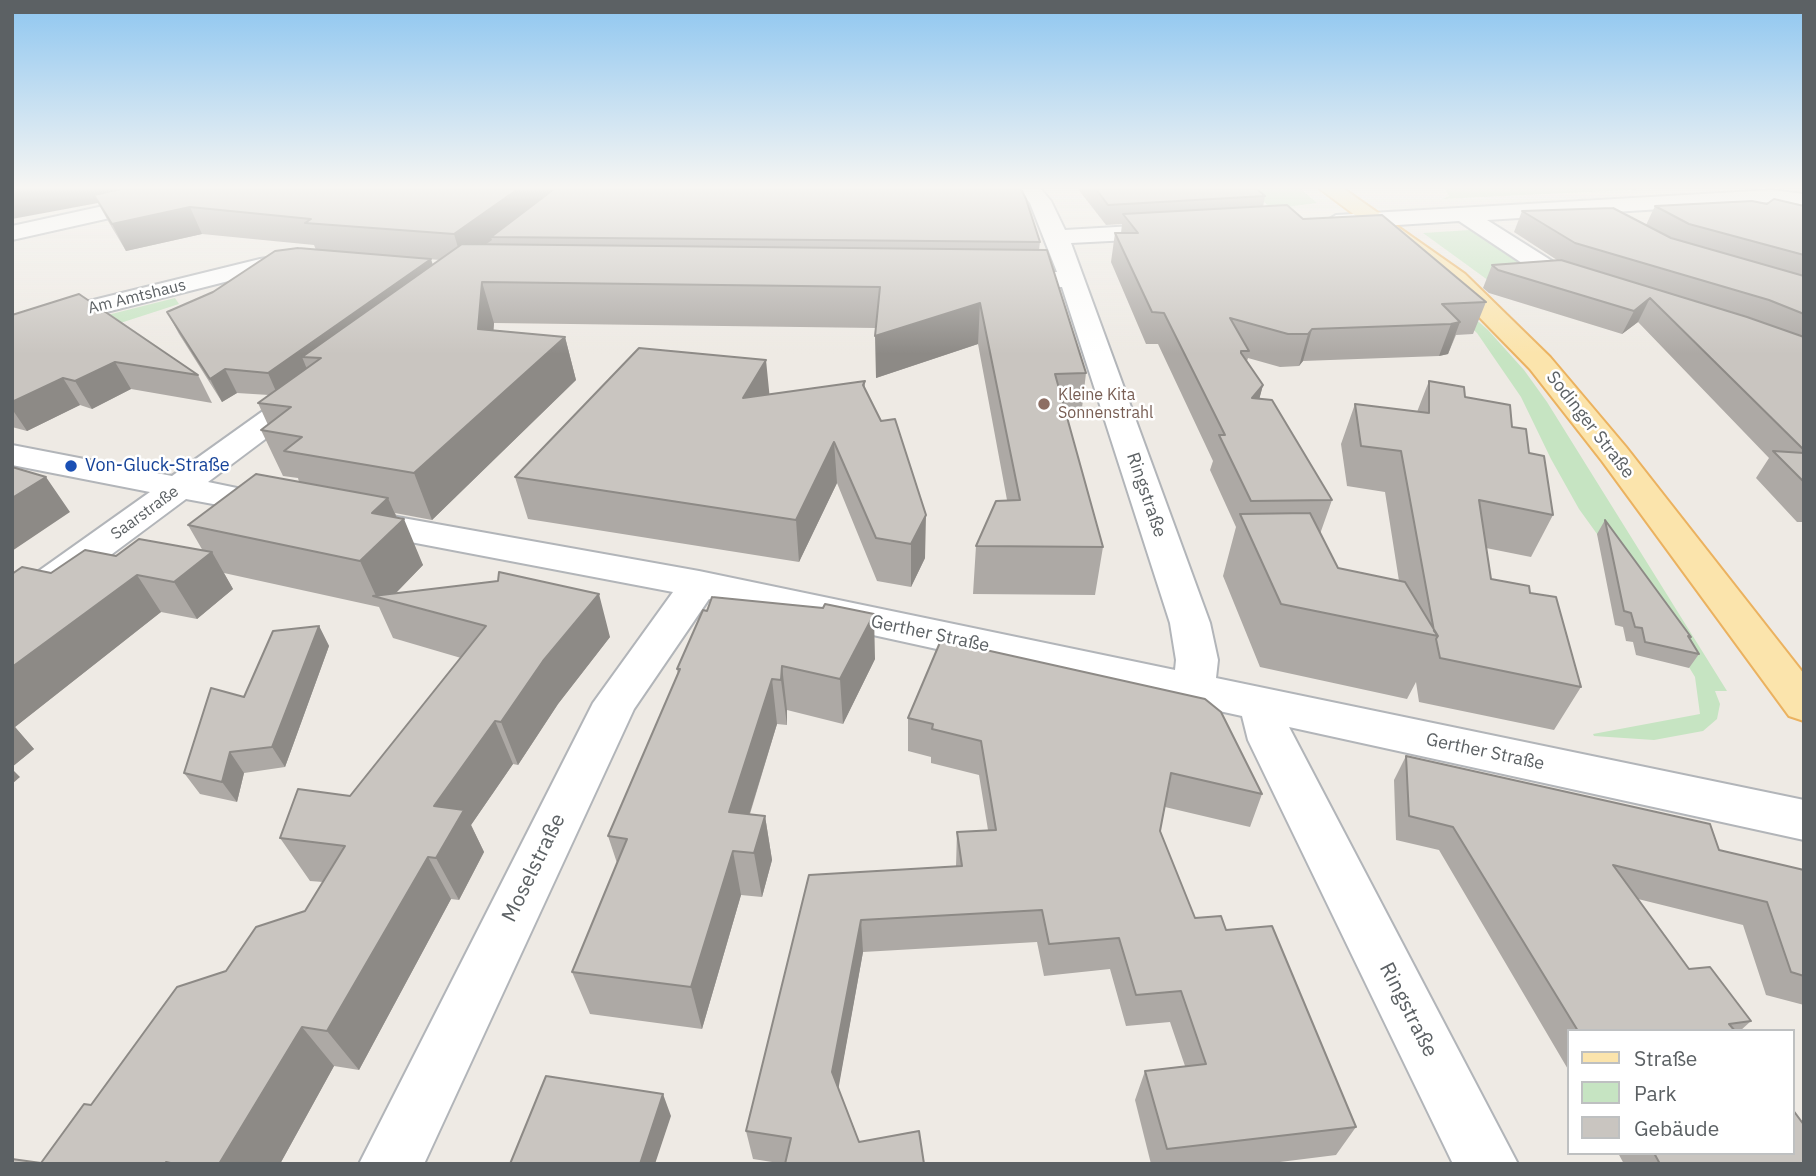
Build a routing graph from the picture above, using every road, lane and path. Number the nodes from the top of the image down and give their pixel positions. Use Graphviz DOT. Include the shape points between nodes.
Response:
graph roads {
  1 [pos="1059,244"];
  2 [pos="1405,244"];
  3 [pos="1510,244"];
  4 [pos="323,260"];
  5 [pos="982,279"];
  6 [pos="1072,280"];
  7 [pos="1611,291"];
  8 [pos="12,328"];
  9 [pos="327,379"];
  10 [pos="12,455"];
  11 [pos="180,489"];
  12 [pos="699,584"];
  13 [pos="12,609"];
  14 [pos="1193,690"];
  15 [pos="1260,704"];
  16 [pos="1804,705"];
  17 [pos="1804,820"];
  18 [pos="391,1164"];
  19 [pos="1486,1164"];
  1 -- 6 [label="street, Ringstraße"];
  2 -- 16 [label="main road, Sodinger Straße" via="1456,279 1541,363"];
  3 -- 7 [label="street" via="1555,272"];
  4 -- 8 [label="street, Am Amtshaus" via="260,266"];
  5 -- 6 [label="street"];
  6 -- 14 [label="street, Ringstraße" via="1190,623 1197,660"];
  9 -- 11 [label="street, Saarstraße"];
  10 -- 11 [label="street, Gerther Straße"];
  11 -- 12 [label="street, Gerther Straße"];
  11 -- 13 [label="street, Saarstraße"];
  12 -- 14 [label="street, Gerther Straße"];
  12 -- 18 [label="street, Moselstraße" via="615,704"];
  14 -- 15 [label="street, Gerther Straße"];
  15 -- 17 [label="street, Gerther Straße"];
  15 -- 19 [label="street, Ringstraße" via="1271,740"];
}
